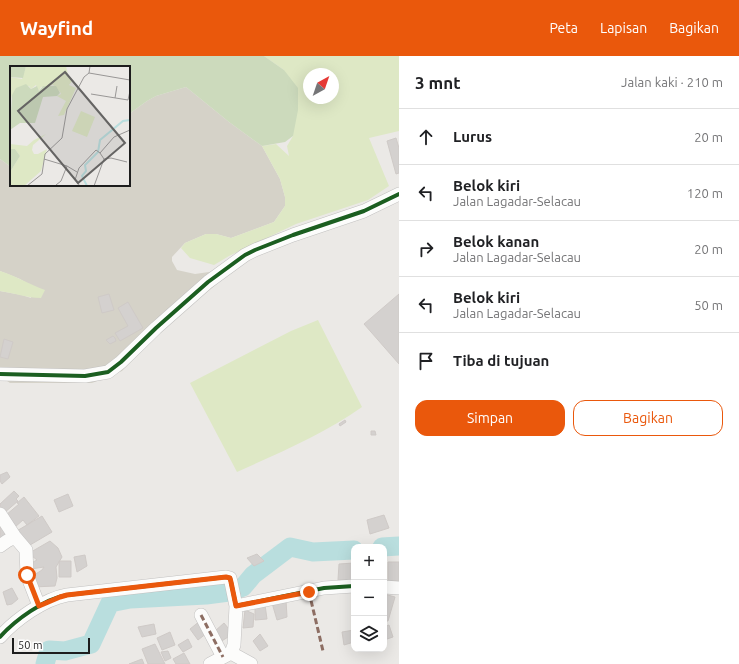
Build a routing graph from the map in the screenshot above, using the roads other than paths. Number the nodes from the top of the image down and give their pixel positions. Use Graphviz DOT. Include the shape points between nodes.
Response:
graph roads {
  1 [pos="399,194"];
  2 [pos="0,374"];
  3 [pos="0,514"];
  4 [pos="15,537"];
  5 [pos="0,546"];
  6 [pos="351,586"];
  7 [pos="387,587"];
  8 [pos="399,588"];
  9 [pos="38,601"];
  10 [pos="235,604"];
  11 [pos="201,615"];
  12 [pos="0,638"];
  13 [pos="227,655"];
  14 [pos="210,664"];
  15 [pos="251,664"];
  1 -- 2 [label="street" via="364,211 293,235 245,255 208,282 108,372 79,376"];
  3 -- 4 [label="street"];
  4 -- 5 [label="street"];
  4 -- 9 [label="street" via="26,550 27,575"];
  6 -- 10 [label="street" via="324,588"];
  7 -- 8 [label="street"];
  9 -- 10 [label="street" via="67,595 226,577 230,580"];
  9 -- 12 [label="street"];
  10 -- 13 [label="street" via="234,645"];
  11 -- 13 [label="street"];
  13 -- 14 [label="street"];
  13 -- 15 [label="street"];
}
